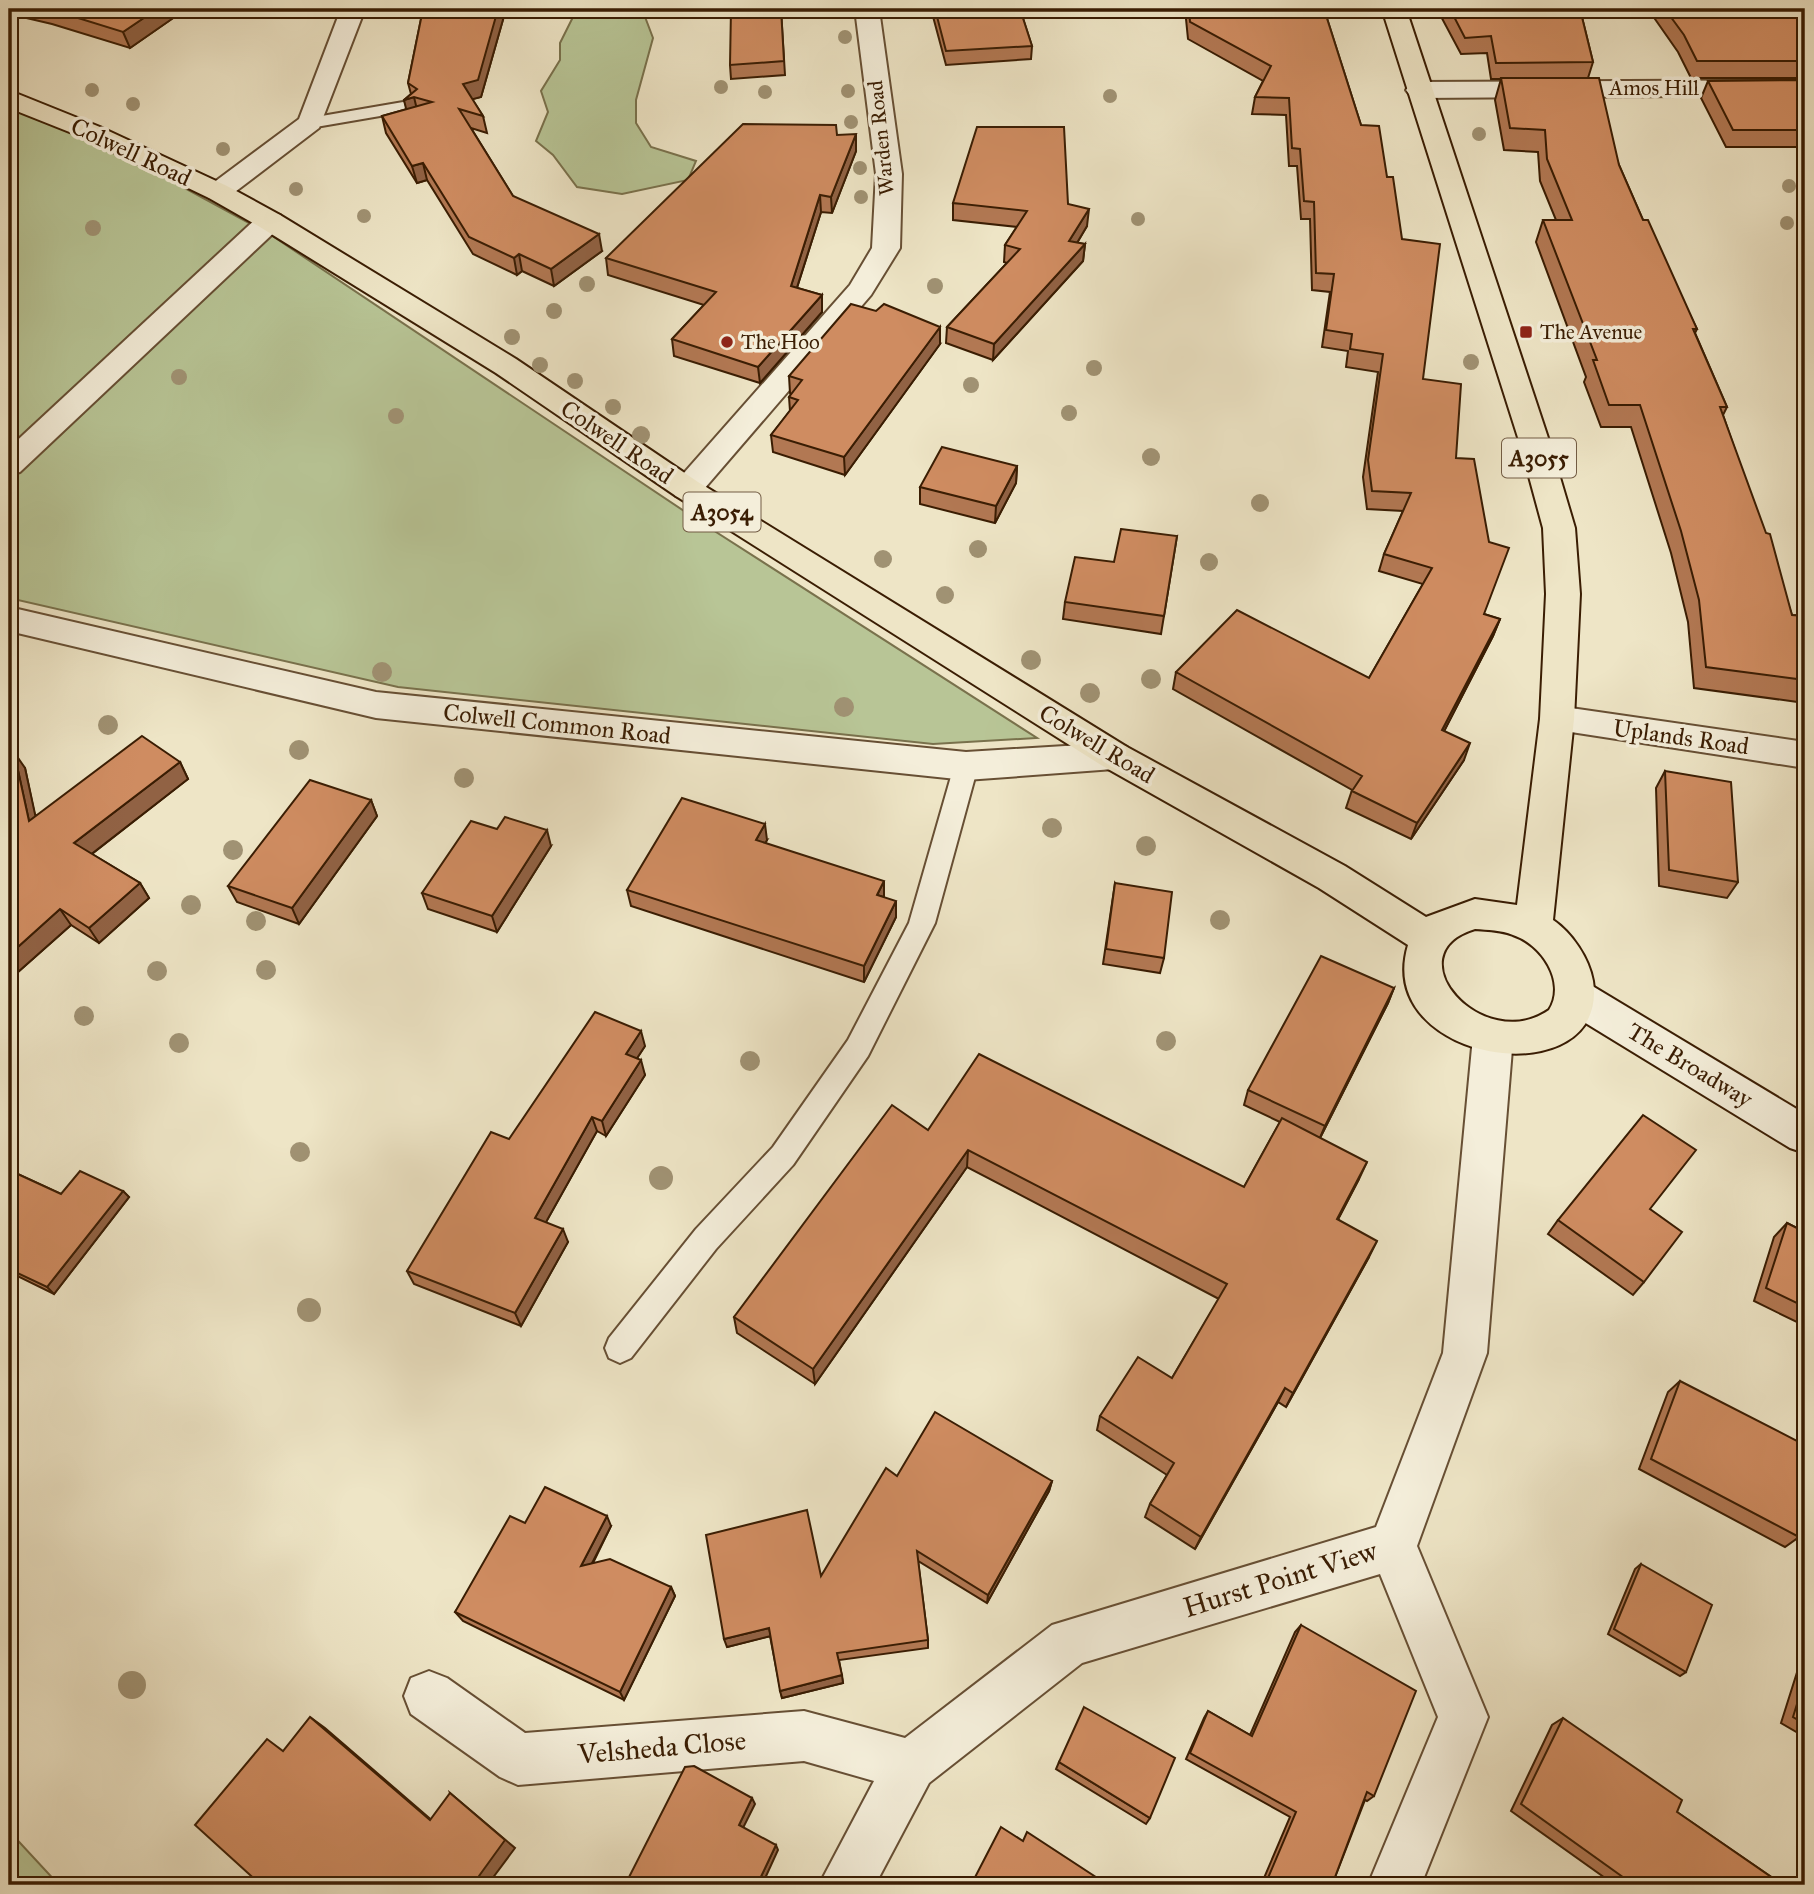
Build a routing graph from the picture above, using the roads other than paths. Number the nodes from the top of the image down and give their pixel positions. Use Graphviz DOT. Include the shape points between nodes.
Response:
graph roads {
  1 [pos="353,9"];
  2 [pos="867,9"];
  3 [pos="1394,9"];
  4 [pos="1805,87"];
  5 [pos="1419,90"];
  6 [pos="9,99"];
  7 [pos="409,106"];
  8 [pos="310,123"];
  9 [pos="218,192"];
  10 [pos="270,221"];
  11 [pos="9,465"];
  12 [pos="687,489"];
  13 [pos="9,619"];
  14 [pos="1557,719"];
  15 [pos="1805,755"];
  16 [pos="1114,756"];
  17 [pos="966,766"];
  18 [pos="1533,926"];
  19 [pos="1429,939"];
  20 [pos="1575,996"];
  21 [pos="1493,1037"];
  22 [pos="1805,1135"];
  23 [pos="620,1348"];
  24 [pos="1393,1546"];
  25 [pos="429,1696"];
  26 [pos="911,1765"];
  27 [pos="846,1885"];
  28 [pos="1395,1885"];
  1 -- 8 [label="street"];
  2 -- 12 [label="street, Warden Road" via="889,174 886,248 861,289"];
  3 -- 5 [label="main road, A3055"];
  4 -- 5 [label="street, Amos Hill"];
  5 -- 14 [label="main road, A3055" via="1559,528 1563,594"];
  6 -- 9 [label="main road, Colwell Road / A3054"];
  7 -- 8 [label="lane"];
  8 -- 9 [label="street"];
  9 -- 10 [label="main road, Colwell Road / A3054"];
  10 -- 11 [label="street"];
  10 -- 12 [label="main road, Colwell Road / A3054" via="506,366"];
  12 -- 16 [label="main road, Colwell Road / A3054"];
  13 -- 17 [label="street, Colwell Common Road" via="376,705"];
  14 -- 15 [label="street, Uplands Road"];
  14 -- 18 [label="main road, A3055"];
  16 -- 17 [label="street, Colwell Common Road"];
  16 -- 19 [label="main road, Colwell Road / A3054" via="1332,877"];
  17 -- 23 [label="lane" via="922,923 858,1048 783,1156 706,1239"];
  18 -- 19 [label="main road" via="1501,915 1475,914 1444,924"];
  18 -- 20 [label="main road" via="1554,942 1569,962"];
  19 -- 21 [label="main road" via="1422,960 1424,982 1444,1012 1466,1028"];
  20 -- 21 [label="main road" via="1568,1015 1551,1030 1514,1040"];
  20 -- 22 [label="street, The Broadway"];
  21 -- 24 [label="street, Hurst Point View" via="1465,1353"];
  24 -- 26 [label="street, Hurst Point View" via="1069,1642"];
  24 -- 28 [label="street" via="1463,1717"];
  25 -- 26 [label="street, Velsheda Close" via="517,1759 804,1736"];
  26 -- 27 [label="street, Hurst Point View"];
}
